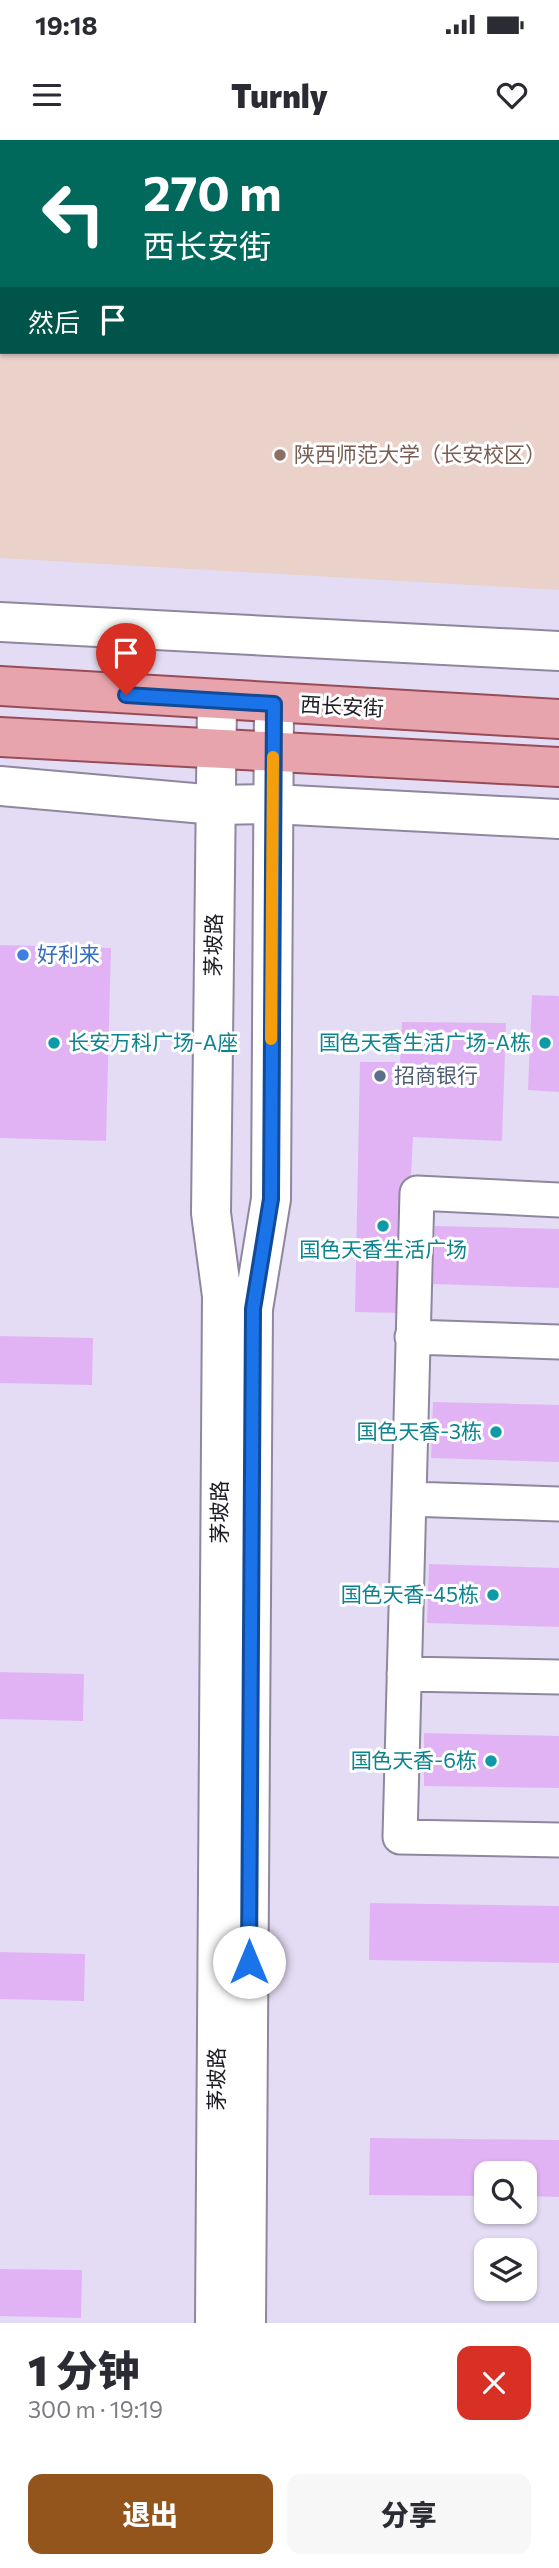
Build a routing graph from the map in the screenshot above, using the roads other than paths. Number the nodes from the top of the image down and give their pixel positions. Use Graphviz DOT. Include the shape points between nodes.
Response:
graph roads {
  1 [pos="0,622"];
  2 [pos="559,651"];
  3 [pos="0,686"];
  4 [pos="217,701"];
  5 [pos="274,704"];
  6 [pos="559,719"];
  7 [pos="0,737"];
  8 [pos="217,748"];
  9 [pos="273,751"];
  10 [pos="559,767"];
  11 [pos="0,786"];
  12 [pos="273,804"];
  13 [pos="216,805"];
  14 [pos="559,819"];
  15 [pos="215,922"];
  16 [pos="272,922"];
  17 [pos="559,1200"];
  18 [pos="412,1337"];
  19 [pos="559,1342"];
  20 [pos="409,1499"];
  21 [pos="559,1504"];
  22 [pos="404,1674"];
  23 [pos="559,1677"];
  24 [pos="559,1840"];
  25 [pos="215,2323"];
  26 [pos="246,2323"];
  1 -- 2 [label="street"];
  3 -- 4 [label="main road, 西长安街"];
  4 -- 5 [label="main road, 西长安街"];
  4 -- 8 [label="street, 茅坡路"];
  5 -- 6 [label="main road, 西长安街"];
  5 -- 9 [label="street, 茅坡路"];
  7 -- 8 [label="main road"];
  8 -- 9 [label="main road"];
  8 -- 13 [label="street, 茅坡路"];
  9 -- 10 [label="main road"];
  9 -- 12 [label="street, 茅坡路"];
  11 -- 13 [label="street"];
  12 -- 13 [label="street"];
  12 -- 14 [label="street"];
  12 -- 16 [label="street, 茅坡路"];
  13 -- 15 [label="street, 茅坡路"];
  15 -- 16 [label="street"];
  15 -- 25 [label="street, 茅坡路" via="211,1213 222,1296"];
  16 -- 26 [label="street, 茅坡路" via="271,1199 253,1309"];
  17 -- 18 [label="street" via="417,1193"];
  18 -- 19 [label="street"];
  18 -- 20 [label="street"];
  20 -- 21 [label="street"];
  20 -- 22 [label="street"];
  22 -- 23 [label="street"];
  22 -- 24 [label="street" via="400,1837"];
}
